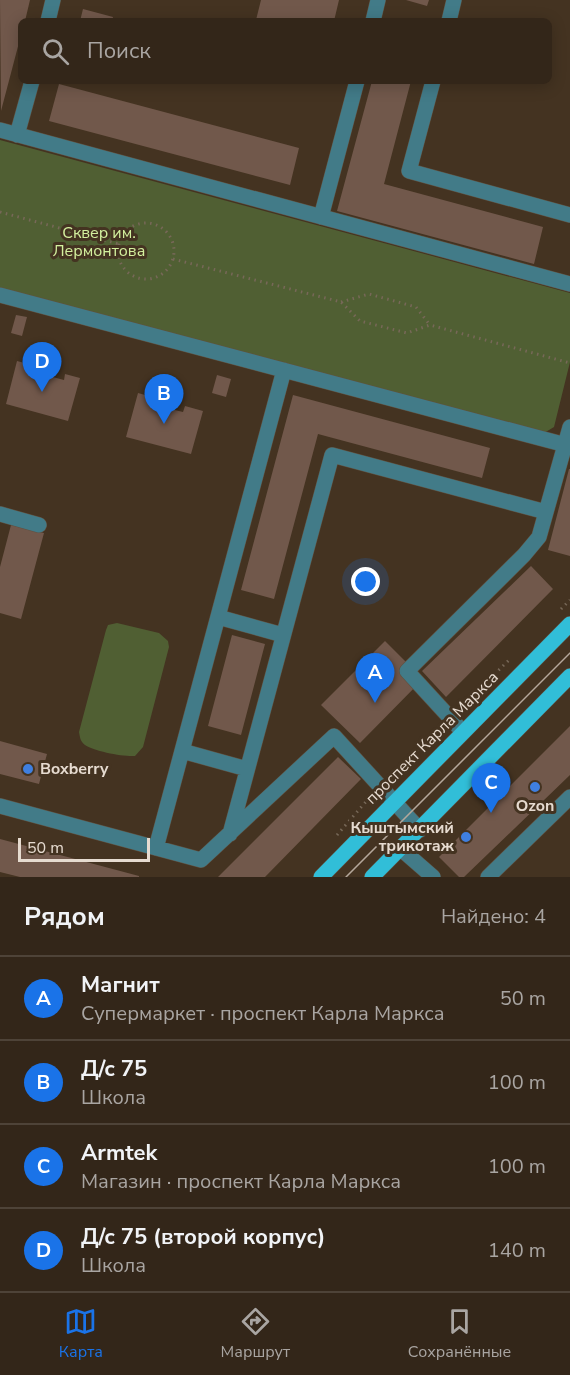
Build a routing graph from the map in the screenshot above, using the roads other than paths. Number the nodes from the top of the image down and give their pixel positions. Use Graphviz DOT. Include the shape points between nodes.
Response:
graph roads {
  1 [pos="53,0"];
  2 [pos="378,0"];
  3 [pos="454,0"];
  4 [pos="49,18"];
  5 [pos="374,18"];
  6 [pos="450,18"];
  7 [pos="31,84"];
  8 [pos="356,84"];
  9 [pos="432,84"];
  10 [pos="0,130"];
  11 [pos="17,135"];
  12 [pos="570,215"];
  13 [pos="321,217"];
  14 [pos="570,284"];
  15 [pos="0,295"];
  16 [pos="284,370"];
  17 [pos="570,427"];
  18 [pos="566,445"];
  19 [pos="546,512"];
  20 [pos="0,514"];
  21 [pos="39,525"];
  22 [pos="218,617"];
  23 [pos="570,624"];
  24 [pos="284,635"];
  25 [pos="570,676"];
  26 [pos="463,732"];
  27 [pos="182,751"];
  28 [pos="247,769"];
  29 [pos="570,797"];
  30 [pos="394,802"];
  31 [pos="0,806"];
  32 [pos="420,830"];
  33 [pos="230,834"];
  34 [pos="156,848"];
  35 [pos="401,849"];
  36 [pos="321,877"];
  37 [pos="372,877"];
  38 [pos="433,877"];
  39 [pos="488,877"];
  1 -- 4 [label="lane"];
  2 -- 5 [label="lane"];
  3 -- 6 [label="lane"];
  7 -- 11 [label="lane"];
  8 -- 13 [label="lane"];
  9 -- 12 [label="lane" via="409,171"];
  10 -- 11 [label="lane"];
  11 -- 13 [label="lane"];
  13 -- 14 [label="lane"];
  15 -- 16 [label="lane"];
  16 -- 18 [label="lane"];
  16 -- 22 [label="lane"];
  17 -- 18 [label="lane"];
  18 -- 19 [label="lane"];
  19 -- 24 [label="lane" via="332,455"];
  19 -- 26 [label="lane" via="539,537 524,555 407,671"];
  20 -- 21 [label="lane"];
  22 -- 24 [label="lane"];
  22 -- 27 [label="lane"];
  23 -- 26 [label="main road, проспект Карла Маркса"];
  24 -- 28 [label="lane"];
  25 -- 32 [label="main road"];
  26 -- 30 [label="main road, проспект Карла Маркса"];
  27 -- 28 [label="lane"];
  27 -- 34 [label="lane"];
  28 -- 33 [label="lane"];
  29 -- 39 [label="lane"];
  30 -- 32 [label="lane"];
  30 -- 33 [label="lane" via="334,736"];
  30 -- 36 [label="main road, проспект Карла Маркса"];
  31 -- 34 [label="lane"];
  32 -- 35 [label="main road"];
  33 -- 34 [label="lane" via="201,860"];
  35 -- 37 [label="main road"];
  35 -- 38 [label="lane"];
}
